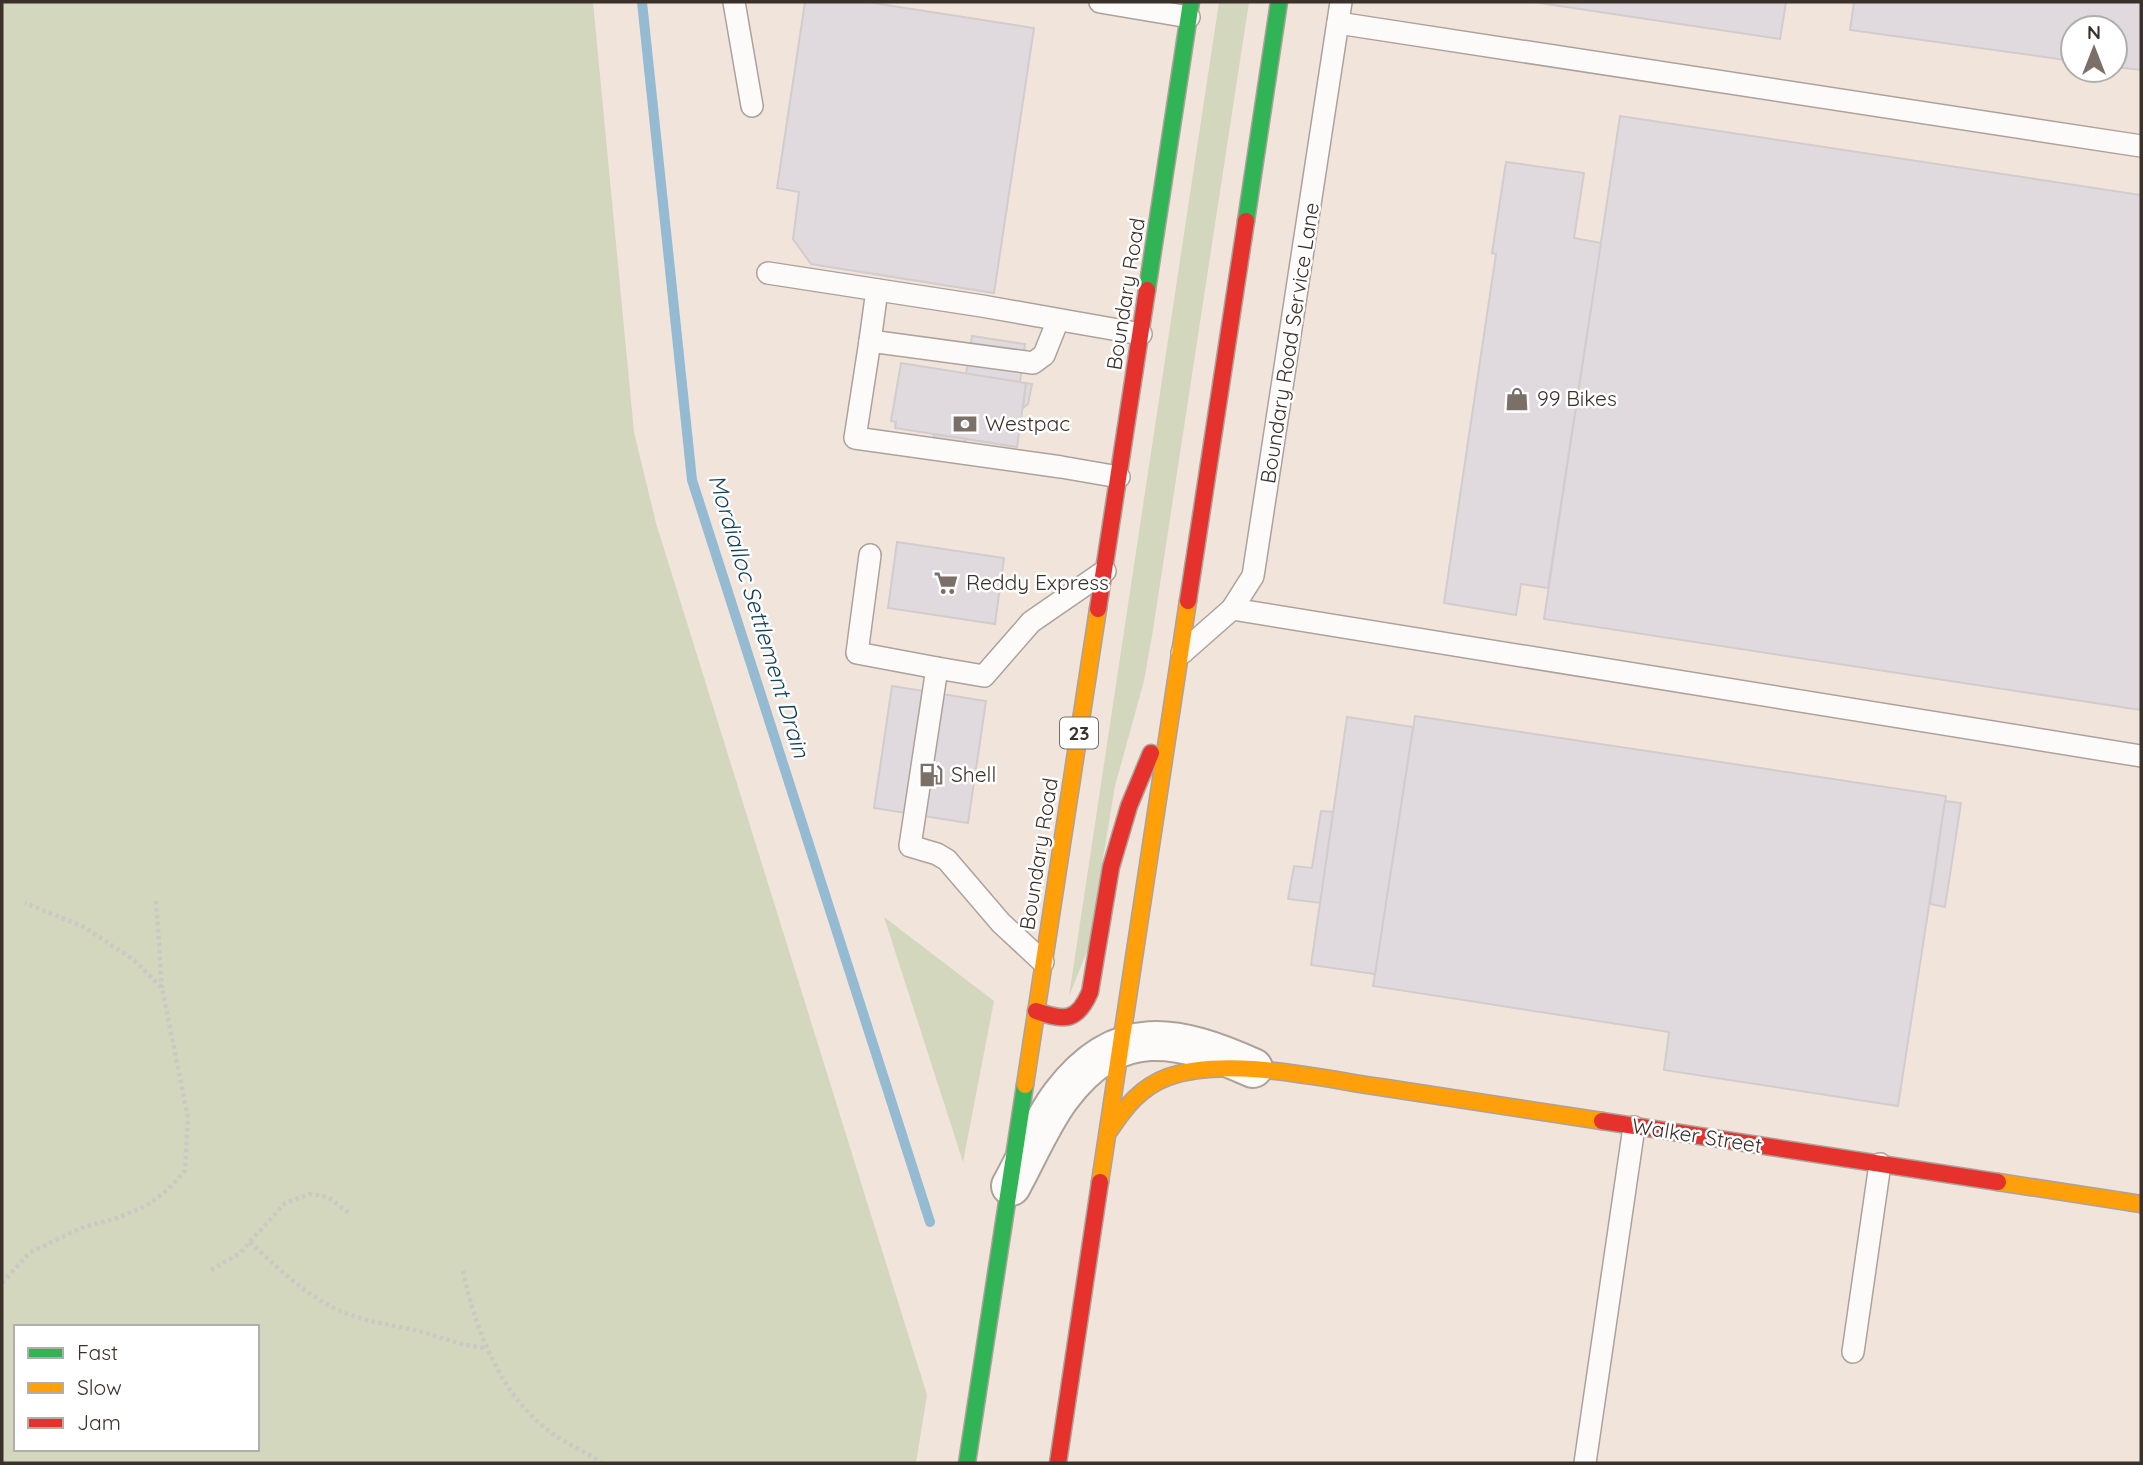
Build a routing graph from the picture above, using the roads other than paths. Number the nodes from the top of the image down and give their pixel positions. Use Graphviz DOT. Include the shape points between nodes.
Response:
graph roads {
  1 [pos="734,2"];
  2 [pos="1100,2"];
  3 [pos="1279,2"];
  4 [pos="1342,2"];
  5 [pos="1190,9"];
  6 [pos="1338,23"];
  7 [pos="752,106"];
  8 [pos="2141,146"];
  9 [pos="768,273"];
  10 [pos="877,290"];
  11 [pos="1058,320"];
  12 [pos="1141,334"];
  13 [pos="870,341"];
  14 [pos="1119,477"];
  15 [pos="870,555"];
  16 [pos="1105,571"];
  17 [pos="1232,609"];
  18 [pos="1180,655"];
  19 [pos="937,668"];
  20 [pos="1173,700"];
  21 [pos="2141,756"];
  22 [pos="1043,962"];
  23 [pos="1036,1011"];
  24 [pos="1122,1046"];
  25 [pos="1253,1068"];
  26 [pos="1634,1127"];
  27 [pos="1110,1130"];
  28 [pos="1880,1164"];
  29 [pos="1009,1191"];
  30 [pos="2141,1204"];
  31 [pos="1853,1352"];
  32 [pos="967,1463"];
  33 [pos="1058,1463"];
  34 [pos="1585,1463"];
  1 -- 7 [label="lane"];
  2 -- 5 [label="lane"];
  3 -- 18 [label="main road"];
  4 -- 6 [label="lane, Boundary Road Service Lane"];
  5 -- 12 [label="main road, Boundary Road / 23"];
  6 -- 8 [label="lane"];
  6 -- 17 [label="lane, Boundary Road Service Lane" via="1257,557 1253,576"];
  9 -- 10 [label="lane"];
  10 -- 11 [label="lane"];
  10 -- 13 [label="lane"];
  11 -- 12 [label="lane"];
  11 -- 13 [label="lane" via="1044,355 1033,363"];
  12 -- 14 [label="main road, Boundary Road / 23"];
  13 -- 14 [label="lane" via="855,438"];
  14 -- 16 [label="main road, Boundary Road / 23"];
  15 -- 19 [label="lane" via="856,653"];
  16 -- 19 [label="lane" via="1031,622 984,676"];
  16 -- 22 [label="main road, Boundary Road / 23"];
  17 -- 18 [label="lane, Boundary Road Service Lane"];
  17 -- 21 [label="lane"];
  18 -- 20 [label="main road"];
  19 -- 22 [label="lane" via="910,846 947,860 1001,923"];
  20 -- 23 [label="main road" via="1129,806 1111,867 1084,1008 1065,1018"];
  20 -- 24 [label="main road"];
  22 -- 23 [label="main road, Boundary Road / 23"];
  23 -- 29 [label="main road, Boundary Road / 23"];
  24 -- 25 [label="street, Walker Street" via="1153,1040 1184,1044 1212,1050"];
  24 -- 27 [label="main road"];
  24 -- 29 [label="street, Walker Street" via="1087,1068 1059,1098"];
  25 -- 26 [label="main road, Walker Street"];
  25 -- 27 [label="main road, Walker Street" via="1157,1079 1122,1109"];
  26 -- 28 [label="main road, Walker Street"];
  26 -- 34 [label="lane"];
  27 -- 33 [label="main road"];
  28 -- 30 [label="main road, Walker Street"];
  28 -- 31 [label="lane"];
  29 -- 32 [label="main road, Boundary Road / 23"];
}
